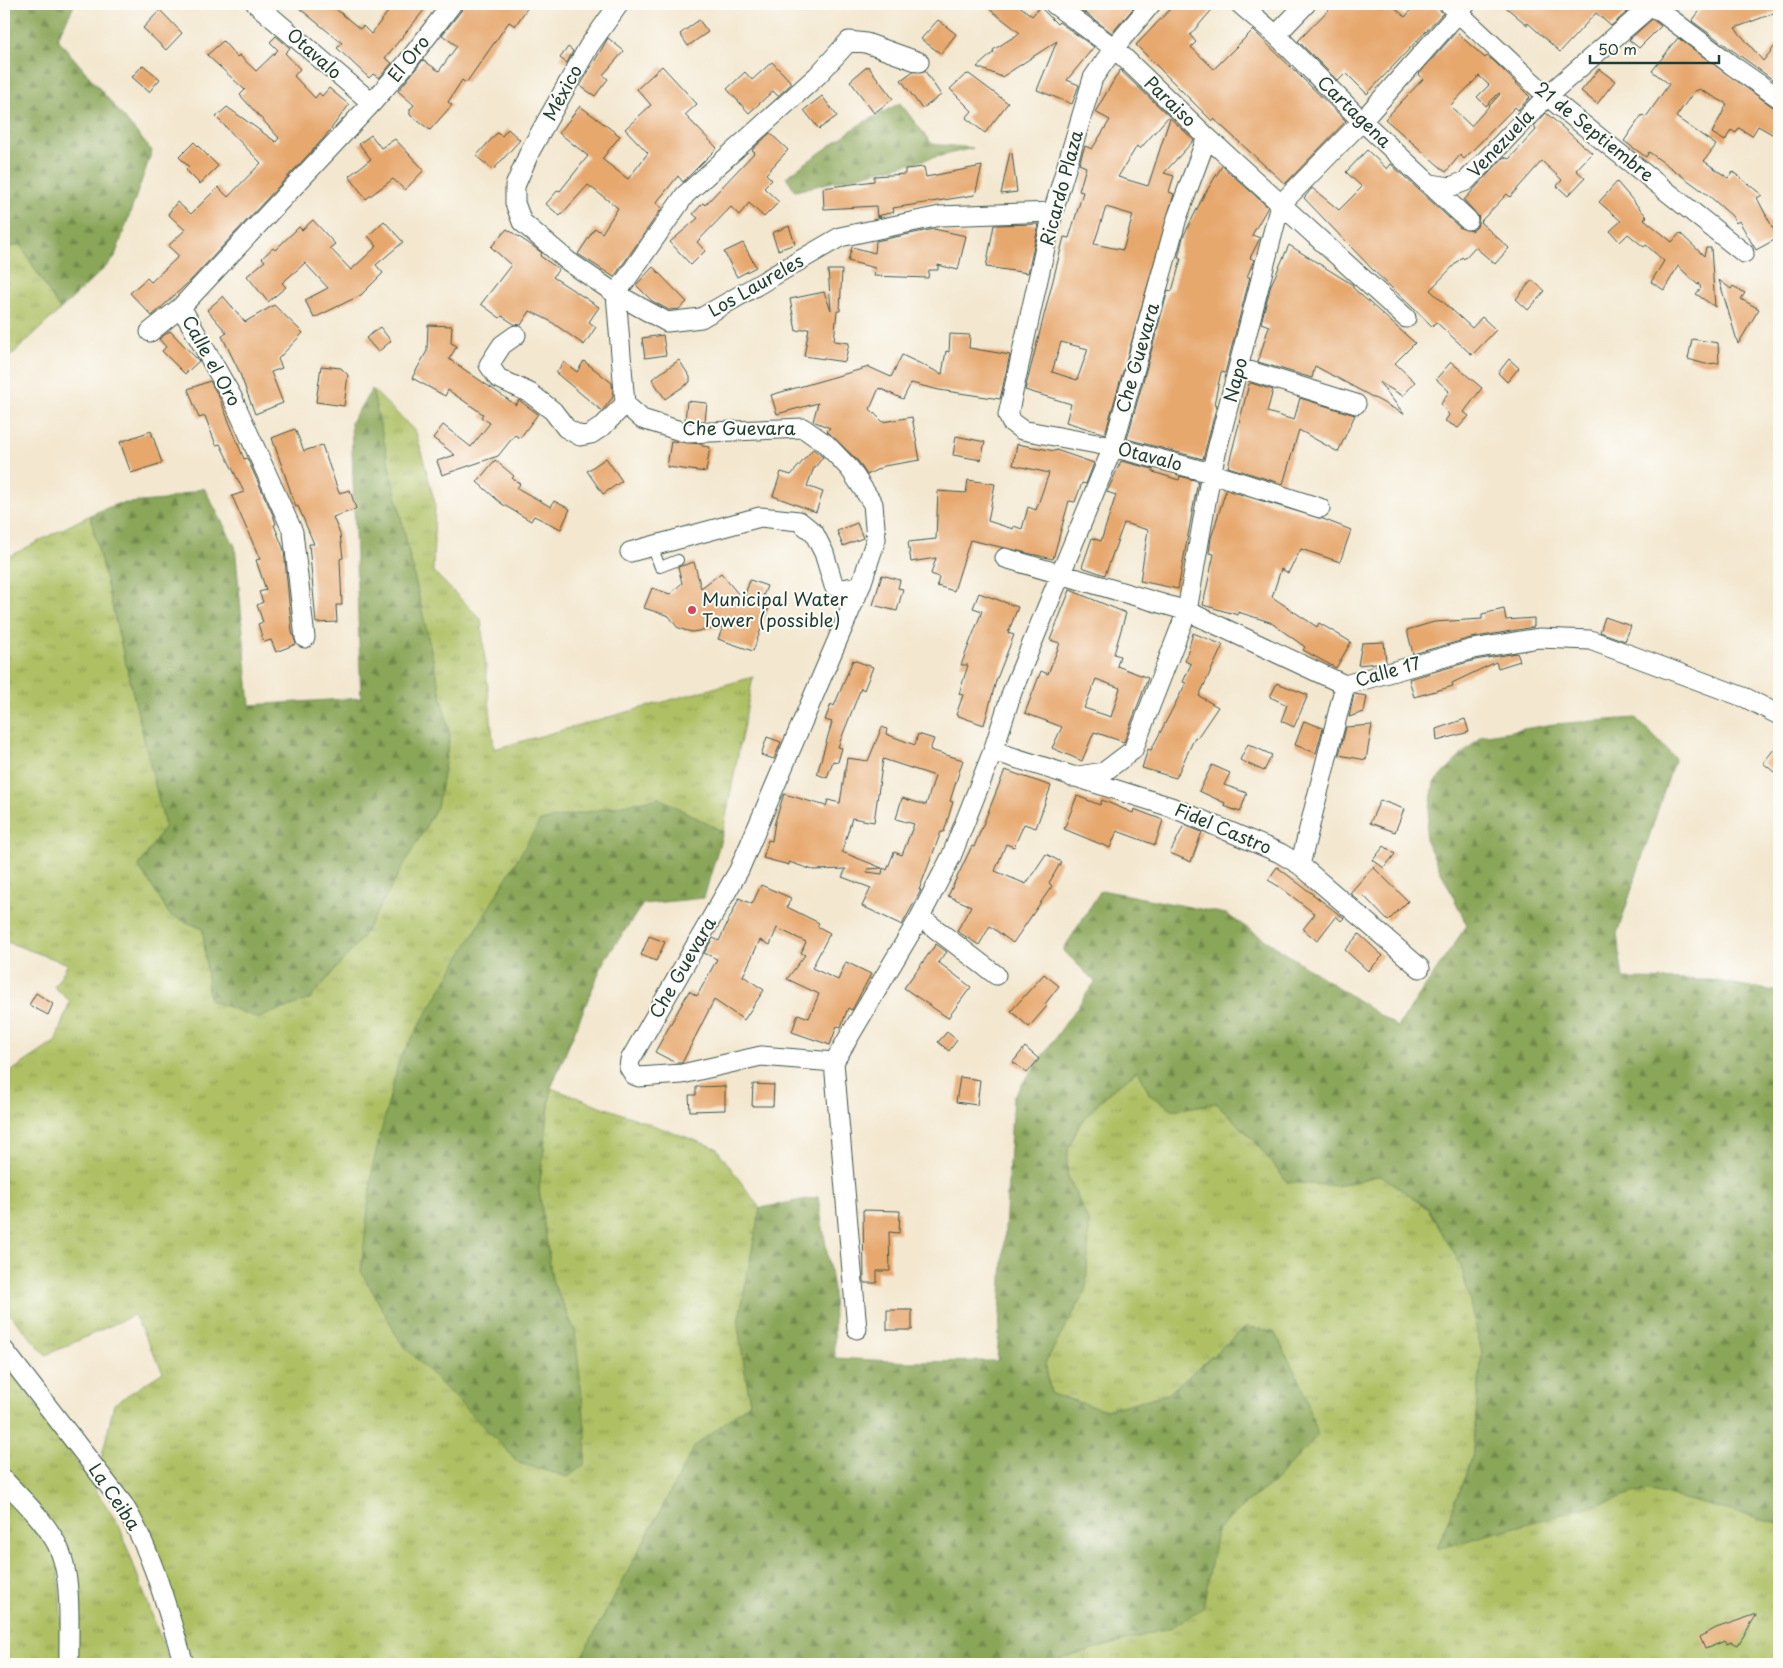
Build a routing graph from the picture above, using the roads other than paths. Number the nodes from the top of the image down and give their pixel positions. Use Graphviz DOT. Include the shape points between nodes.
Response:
graph roads {
  1 [pos="256,4"];
  2 [pos="452,4"];
  3 [pos="619,4"];
  4 [pos="1054,4"];
  5 [pos="1151,4"];
  6 [pos="1240,4"];
  7 [pos="1306,4"];
  8 [pos="1653,4"];
  9 [pos="1457,7"];
  10 [pos="1276,35"];
  11 [pos="1114,48"];
  12 [pos="919,62"];
  13 [pos="1547,96"];
  14 [pos="1779,98"];
  15 [pos="368,108"];
  16 [pos="1362,121"];
  17 [pos="1207,137"];
  18 [pos="1431,184"];
  19 [pos="515,186"];
  20 [pos="1280,205"];
  21 [pos="1053,212"];
  22 [pos="1468,220"];
  23 [pos="1744,253"];
  24 [pos="616,294"];
  25 [pos="181,306"];
  26 [pos="1406,318"];
  27 [pos="150,332"];
  28 [pos="516,334"];
  29 [pos="1240,368"];
  30 [pos="1013,390"];
  31 [pos="625,404"];
  32 [pos="1356,404"];
  33 [pos="1113,446"];
  34 [pos="1211,473"];
  35 [pos="1320,508"];
  36 [pos="652,546"];
  37 [pos="630,552"];
  38 [pos="1005,558"];
  39 [pos="678,560"];
  40 [pos="1061,575"];
  41 [pos="860,585"];
  42 [pos="1188,611"];
  43 [pos="305,638"];
  44 [pos="1345,685"];
  45 [pos="1779,715"];
  46 [pos="993,751"];
  47 [pos="1072,777"];
  48 [pos="1300,865"];
  49 [pos="920,917"];
  50 [pos="1420,968"];
  51 [pos="996,975"];
  52 [pos="834,1062"];
  53 [pos="857,1329"];
  54 [pos="4,1350"];
  55 [pos="4,1480"];
  56 [pos="69,1664"];
  57 [pos="184,1664"];
  1 -- 15 [label="street, Otavalo"];
  2 -- 15 [label="street, El Oro"];
  3 -- 19 [label="street, México" via="588,46"];
  4 -- 11 [label="street, Paraiso"];
  5 -- 11 [label="street, Ricardo Plaza"];
  6 -- 10 [label="street, Cartagena"];
  7 -- 10 [label="street"];
  8 -- 13 [label="street, Venezuela"];
  8 -- 14 [label="street"];
  9 -- 13 [label="street, 21 de Septiembre"];
  9 -- 16 [label="street"];
  10 -- 16 [label="street, Cartagena"];
  11 -- 17 [label="street, Paraiso"];
  11 -- 21 [label="street, Ricardo Plaza" via="1093,78"];
  12 -- 24 [label="street" via="866,43 849,41 818,75 684,195"];
  13 -- 18 [label="street, Venezuela" via="1466,181 1450,186"];
  13 -- 23 [label="street, 21 de Septiembre"];
  15 -- 25 [label="street, Calle el Oro"];
  16 -- 18 [label="street, Cartagena"];
  16 -- 20 [label="street"];
  17 -- 20 [label="street, Paraiso"];
  17 -- 33 [label="street, Che Guevara" via="1177,218"];
  18 -- 22 [label="street, Cartagena"];
  19 -- 24 [label="street, Los Laureles" via="515,203 522,222 568,261"];
  20 -- 26 [label="street, Paraiso"];
  20 -- 29 [label="street, Napo"];
  21 -- 24 [label="street, Los Laureles" via="940,216 840,237 701,318 667,322"];
  21 -- 30 [label="street, Ricardo Plaza"];
  24 -- 31 [label="street"];
  25 -- 27 [label="street"];
  25 -- 43 [label="street, Calle el Oro" via="232,397 293,532"];
  28 -- 31 [label="street" via="502,345 489,365 498,378 530,393 566,428 580,436 591,434"];
  29 -- 32 [label="street"];
  29 -- 34 [label="street, Napo"];
  30 -- 33 [label="street, Otavalo" via="1008,415 1011,422 1022,430"];
  31 -- 41 [label="street, Che Guevara" via="642,419 687,432 803,428 826,444 850,469 873,504 876,539"];
  33 -- 34 [label="street, Otavalo"];
  33 -- 40 [label="street, Che Guevara"];
  34 -- 35 [label="street, Otavalo"];
  34 -- 42 [label="street, Napo"];
  36 -- 37 [label="street"];
  36 -- 39 [label="lane" via="660,567"];
  36 -- 41 [label="street" via="760,517 798,520 814,533 834,586 844,589"];
  38 -- 40 [label="street, Calle 17"];
  40 -- 42 [label="street, Calle 17"];
  40 -- 46 [label="street, Che Guevara" via="1012,692"];
  41 -- 52 [label="street, Che Guevara" via="739,870 629,1066 638,1077 682,1074 761,1056"];
  42 -- 44 [label="street, Calle 17"];
  42 -- 47 [label="street, Napo" via="1132,750 1104,772"];
  44 -- 45 [label="street, Calle 17" via="1473,649 1539,638 1590,640 1746,698"];
  44 -- 48 [label="street"];
  46 -- 47 [label="street, Fidel Castro"];
  46 -- 49 [label="street, Che Guevara" via="951,856"];
  47 -- 48 [label="street, Fidel Castro" via="1171,807 1280,852"];
  48 -- 50 [label="street, Fidel Castro"];
  49 -- 51 [label="street"];
  49 -- 52 [label="street, Che Guevara"];
  52 -- 53 [label="street"];
  54 -- 57 [label="street, La Ceiba" via="134,1522 152,1560"];
  55 -- 56 [label="street" via="55,1540 64,1563"];
}
